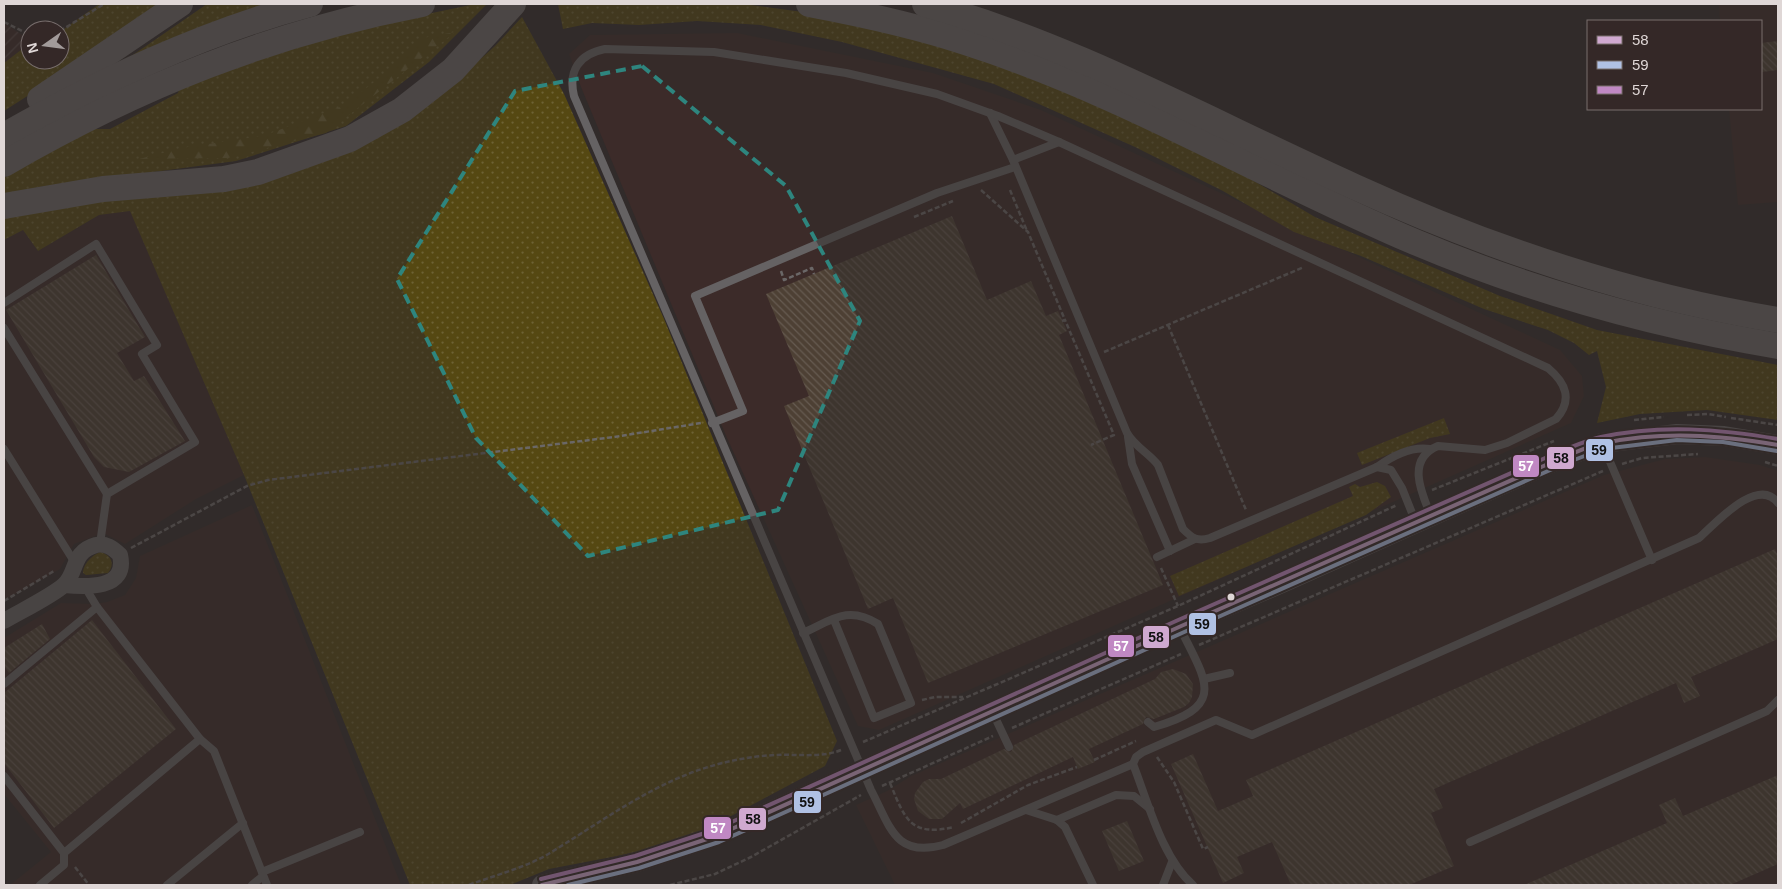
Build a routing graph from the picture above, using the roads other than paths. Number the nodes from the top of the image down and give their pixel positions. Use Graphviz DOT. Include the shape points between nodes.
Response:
graph roads {
  1 [pos="180,4"];
  2 [pos="310,4"];
  3 [pos="422,4"];
  4 [pos="513,4"];
  5 [pos="809,4"];
  6 [pos="925,4"];
  7 [pos="990,113"];
  8 [pos="4,124"];
  9 [pos="4,136"];
  10 [pos="1059,142"];
  11 [pos="1014,163"];
  12 [pos="4,164"];
  13 [pos="4,206"];
  14 [pos="4,302"];
  15 [pos="1778,320"];
  16 [pos="4,328"];
  17 [pos="1778,346"];
  18 [pos="712,422"];
  19 [pos="1127,433"];
  20 [pos="1602,443"];
  21 [pos="1778,445"];
  22 [pos="4,449"];
  23 [pos="1430,449"];
  24 [pos="1377,467"];
  25 [pos="107,494"];
  26 [pos="1778,503"];
  27 [pos="1423,520"];
  28 [pos="1194,539"];
  29 [pos="100,544"];
  30 [pos="1170,551"];
  31 [pos="1156,557"];
  32 [pos="72,560"];
  33 [pos="1652,560"];
  34 [pos="64,585"];
  35 [pos="85,587"];
  36 [pos="97,607"];
  37 [pos="834,620"];
  38 [pos="4,621"];
  39 [pos="1179,626"];
  40 [pos="803,633"];
  41 [pos="1230,673"];
  42 [pos="1204,679"];
  43 [pos="4,684"];
  44 [pos="1778,700"];
  45 [pos="1778,710"];
  46 [pos="1766,711"];
  47 [pos="992,712"];
  48 [pos="1148,722"];
  49 [pos="200,738"];
  50 [pos="1009,747"];
  51 [pos="1133,764"];
  52 [pos="863,771"];
  53 [pos="4,776"];
  54 [pos="1026,810"];
  55 [pos="1151,810"];
  56 [pos="1057,820"];
  57 [pos="242,823"];
  58 [pos="360,832"];
  59 [pos="1470,842"];
  60 [pos="64,853"];
  61 [pos="1172,862"];
  62 [pos="262,874"];
  63 [pos="40,885"];
  64 [pos="167,885"];
  65 [pos="252,885"];
  66 [pos="267,885"];
  67 [pos="542,885"];
  68 [pos="1093,885"];
  69 [pos="1163,885"];
  70 [pos="1193,885"];
  1 -- 8 [label="highway"];
  2 -- 9 [label="highway" via="247,22 133,68"];
  3 -- 12 [label="highway" via="304,32 200,67 127,99"];
  4 -- 13 [label="highway" via="453,70 402,110 350,140 258,172 224,179 103,189"];
  5 -- 17 [label="highway" via="920,28 1024,63 1090,90 1345,210 1462,261 1595,305"];
  6 -- 15 [label="highway" via="1098,65 1354,187 1497,247 1657,296"];
  7 -- 10 [label="lane"];
  7 -- 11 [label="lane"];
  7 -- 18 [label="lane" via="936,94 846,72 757,57 631,48 592,52 580,60 571,83 574,96"];
  10 -- 11 [label="lane"];
  10 -- 23 [label="lane" via="1539,363 1558,376 1565,386 1566,403 1562,412 1548,425 1507,444 1485,450 1448,446"];
  11 -- 18 [label="lane" via="695,296 743,412"];
  11 -- 19 [label="lane"];
  14 -- 25 [label="lane" via="96,244 157,345 142,354 195,442"];
  16 -- 25 [label="lane"];
  18 -- 40 [label="lane"];
  19 -- 28 [label="lane" via="1136,446 1158,465 1183,529"];
  19 -- 30 [label="lane" via="1132,464"];
  20 -- 21 [label="street" via="1677,434 1724,436"];
  20 -- 27 [label="street" via="1541,466"];
  20 -- 33 [label="lane"];
  22 -- 32 [label="lane"];
  23 -- 24 [label="lane" via="1418,447"];
  23 -- 27 [label="lane" via="1418,471"];
  24 -- 27 [label="lane" via="1391,470"];
  24 -- 28 [label="lane" via="1210,538"];
  25 -- 29 [label="lane"];
  26 -- 33 [label="lane" via="1759,493 1747,497 1699,538"];
  27 -- 39 [label="street"];
  28 -- 30 [label="lane"];
  29 -- 32 [label="street" via="86,548"];
  29 -- 35 [label="street" via="120,555 121,568 118,575 104,584"];
  30 -- 31 [label="lane"];
  32 -- 34 [label="street"];
  33 -- 51 [label="lane" via="1252,735 1216,720 1136,757"];
  34 -- 35 [label="street"];
  34 -- 38 [label="street"];
  35 -- 36 [label="lane"];
  36 -- 43 [label="lane"];
  36 -- 49 [label="lane"];
  37 -- 37 [label="lane" via="851,613 866,616 878,624 910,703 874,718"];
  37 -- 40 [label="lane"];
  39 -- 42 [label="lane"];
  39 -- 47 [label="street"];
  40 -- 52 [label="lane"];
  41 -- 42 [label="lane"];
  42 -- 48 [label="lane" via="1205,696 1199,706 1160,725 1151,726"];
  44 -- 46 [label="lane"];
  45 -- 46 [label="lane"];
  46 -- 59 [label="lane"];
  47 -- 50 [label="lane"];
  47 -- 52 [label="street"];
  49 -- 57 [label="lane" via="214,750"];
  49 -- 60 [label="lane"];
  51 -- 54 [label="lane"];
  51 -- 55 [label="lane"];
  52 -- 54 [label="lane" via="894,835 908,847 927,850 943,845"];
  52 -- 67 [label="street" via="716,836 637,862"];
  53 -- 60 [label="lane"];
  54 -- 56 [label="lane"];
  55 -- 56 [label="lane" via="1134,796 1116,795"];
  55 -- 61 [label="lane"];
  56 -- 68 [label="lane" via="1065,827"];
  57 -- 62 [label="lane"];
  57 -- 64 [label="lane"];
  58 -- 62 [label="lane"];
  60 -- 63 [label="lane" via="64,865"];
  61 -- 69 [label="lane"];
  61 -- 70 [label="lane"];
  62 -- 65 [label="lane"];
  62 -- 66 [label="lane"];
}
